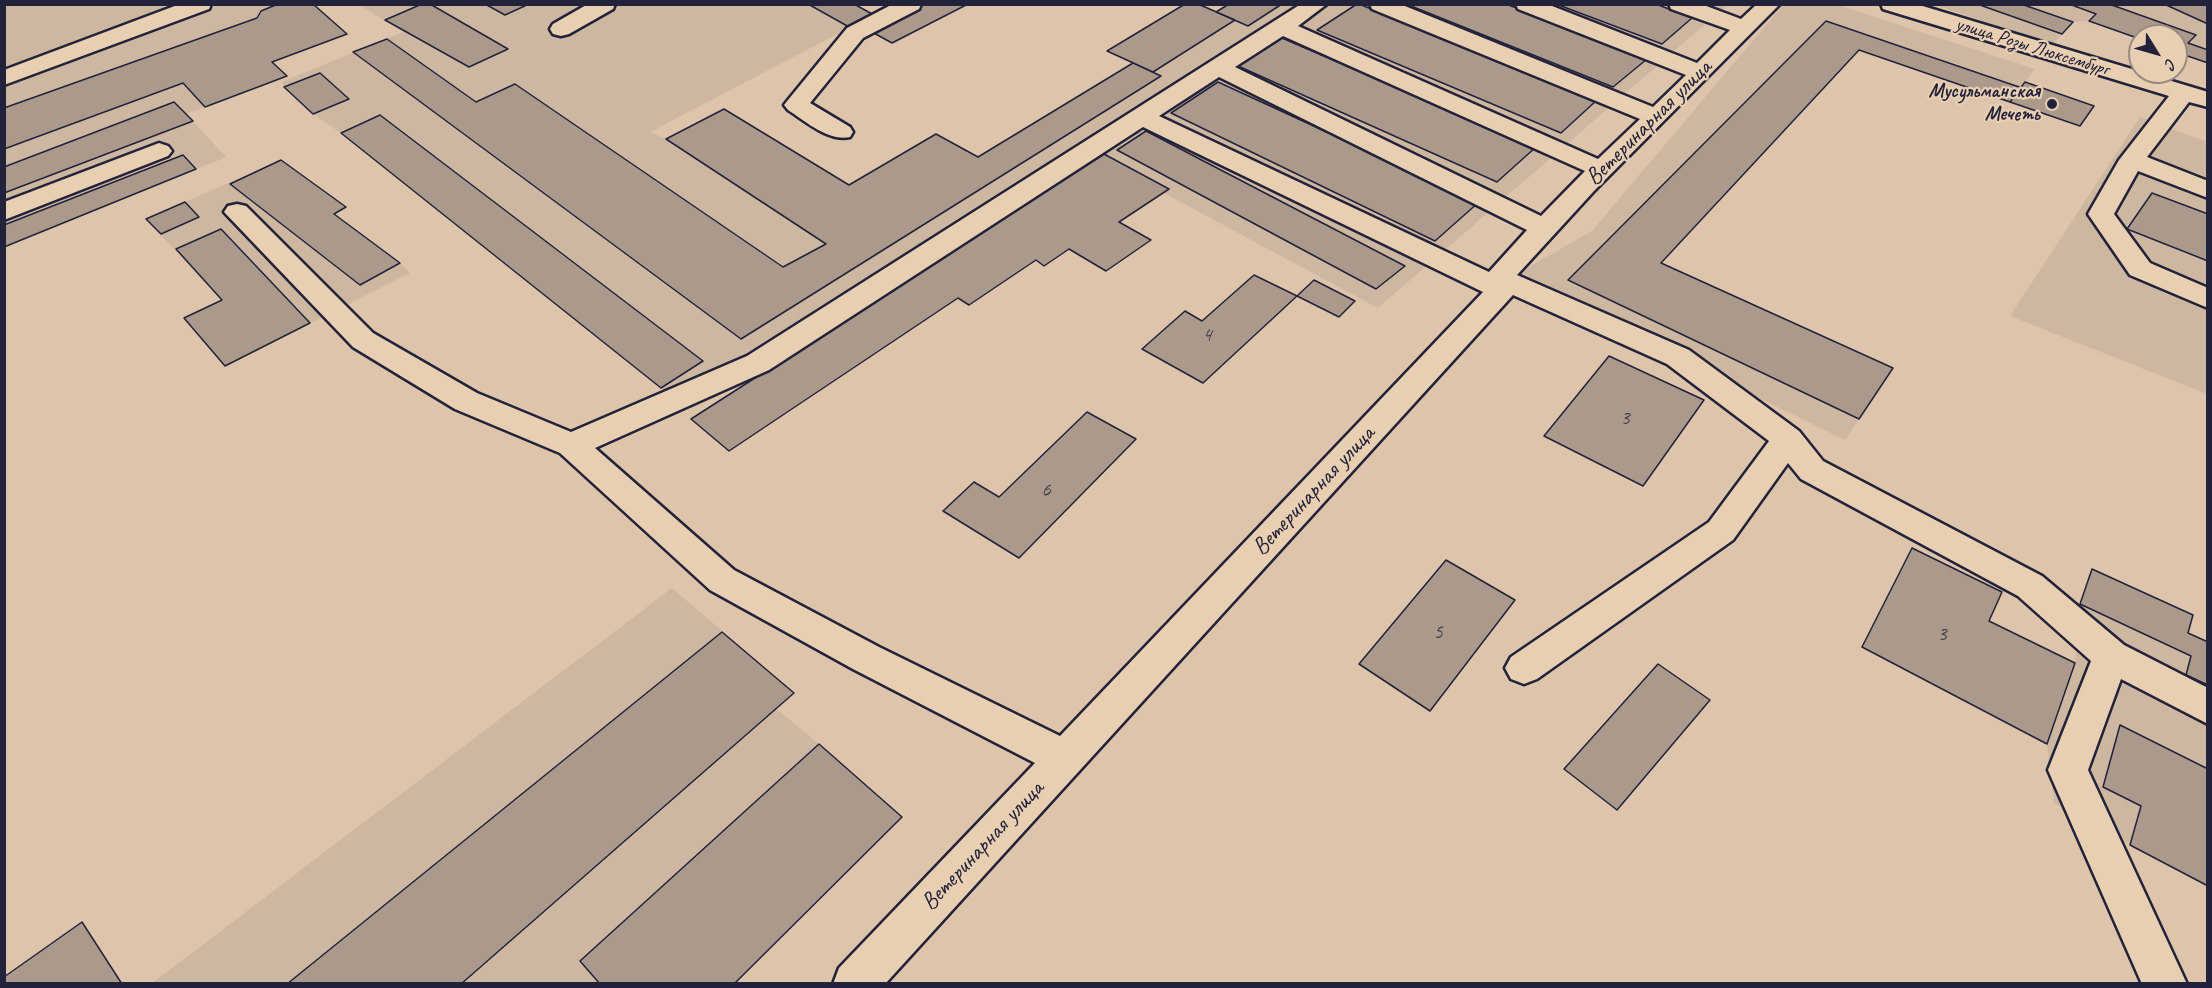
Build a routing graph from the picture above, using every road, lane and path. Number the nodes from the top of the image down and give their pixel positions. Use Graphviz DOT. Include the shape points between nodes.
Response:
graph roads {
  1 [pos="201,4"];
  2 [pos="605,4"];
  3 [pos="911,4"];
  4 [pos="1317,4"];
  5 [pos="1380,4"];
  6 [pos="1526,4"];
  7 [pos="1679,4"];
  8 [pos="1770,4"];
  9 [pos="1891,4"];
  10 [pos="1282,27"];
  11 [pos="1744,28"];
  12 [pos="561,29"];
  13 [pos="1218,68"];
  14 [pos="1701,73"];
  15 [pos="4,78"];
  16 [pos="2183,93"];
  17 [pos="2208,100"];
  18 [pos="1142,117"];
  19 [pos="1656,117"];
  20 [pos="841,132"];
  21 [pos="159,151"];
  22 [pos="2132,160"];
  23 [pos="1603,170"];
  24 [pos="2208,190"];
  25 [pos="4,212"];
  26 [pos="237,212"];
  27 [pos="1543,226"];
  28 [pos="1501,284"];
  29 [pos="2208,299"];
  30 [pos="1788,439"];
  31 [pos="571,445"];
  32 [pos="2111,656"];
  33 [pos="1524,668"];
  34 [pos="2208,707"];
  35 [pos="1065,758"];
  36 [pos="855,984"];
  37 [pos="2165,984"];
  1 -- 15 [label="street"];
  2 -- 12 [label="street"];
  3 -- 20 [label="street" via="855,33 796,105"];
  4 -- 10 [label="street"];
  5 -- 19 [label="street"];
  6 -- 14 [label="street"];
  7 -- 11 [label="street"];
  8 -- 11 [label="street, Ветеринарная улица"];
  9 -- 16 [label="street, улица Розы Люксембург"];
  10 -- 13 [label="street"];
  10 -- 23 [label="street"];
  11 -- 14 [label="street, Ветеринарная улица"];
  13 -- 18 [label="street"];
  13 -- 27 [label="street"];
  14 -- 19 [label="street, Ветеринарная улица"];
  16 -- 17 [label="street, улица Розы Люксембург"];
  16 -- 22 [label="street"];
  18 -- 28 [label="street"];
  18 -- 31 [label="street" via="758,363"];
  19 -- 23 [label="street, Ветеринарная улица"];
  21 -- 25 [label="street"];
  22 -- 24 [label="street"];
  22 -- 29 [label="street" via="2101,214 2140,269"];
  23 -- 27 [label="street, Ветеринарная улица"];
  26 -- 31 [label="street" via="363,340 466,401"];
  27 -- 28 [label="street, Ветеринарная улица"];
  28 -- 30 [label="street" via="1678,357"];
  28 -- 35 [label="street, Ветеринарная улица"];
  30 -- 32 [label="street" via="1812,470 2030,586"];
  30 -- 33 [label="street" via="1721,531"];
  31 -- 35 [label="street" via="722,580"];
  32 -- 34 [label="street"];
  32 -- 37 [label="street" via="2068,770"];
  35 -- 36 [label="street, Ветеринарная улица"];
}
